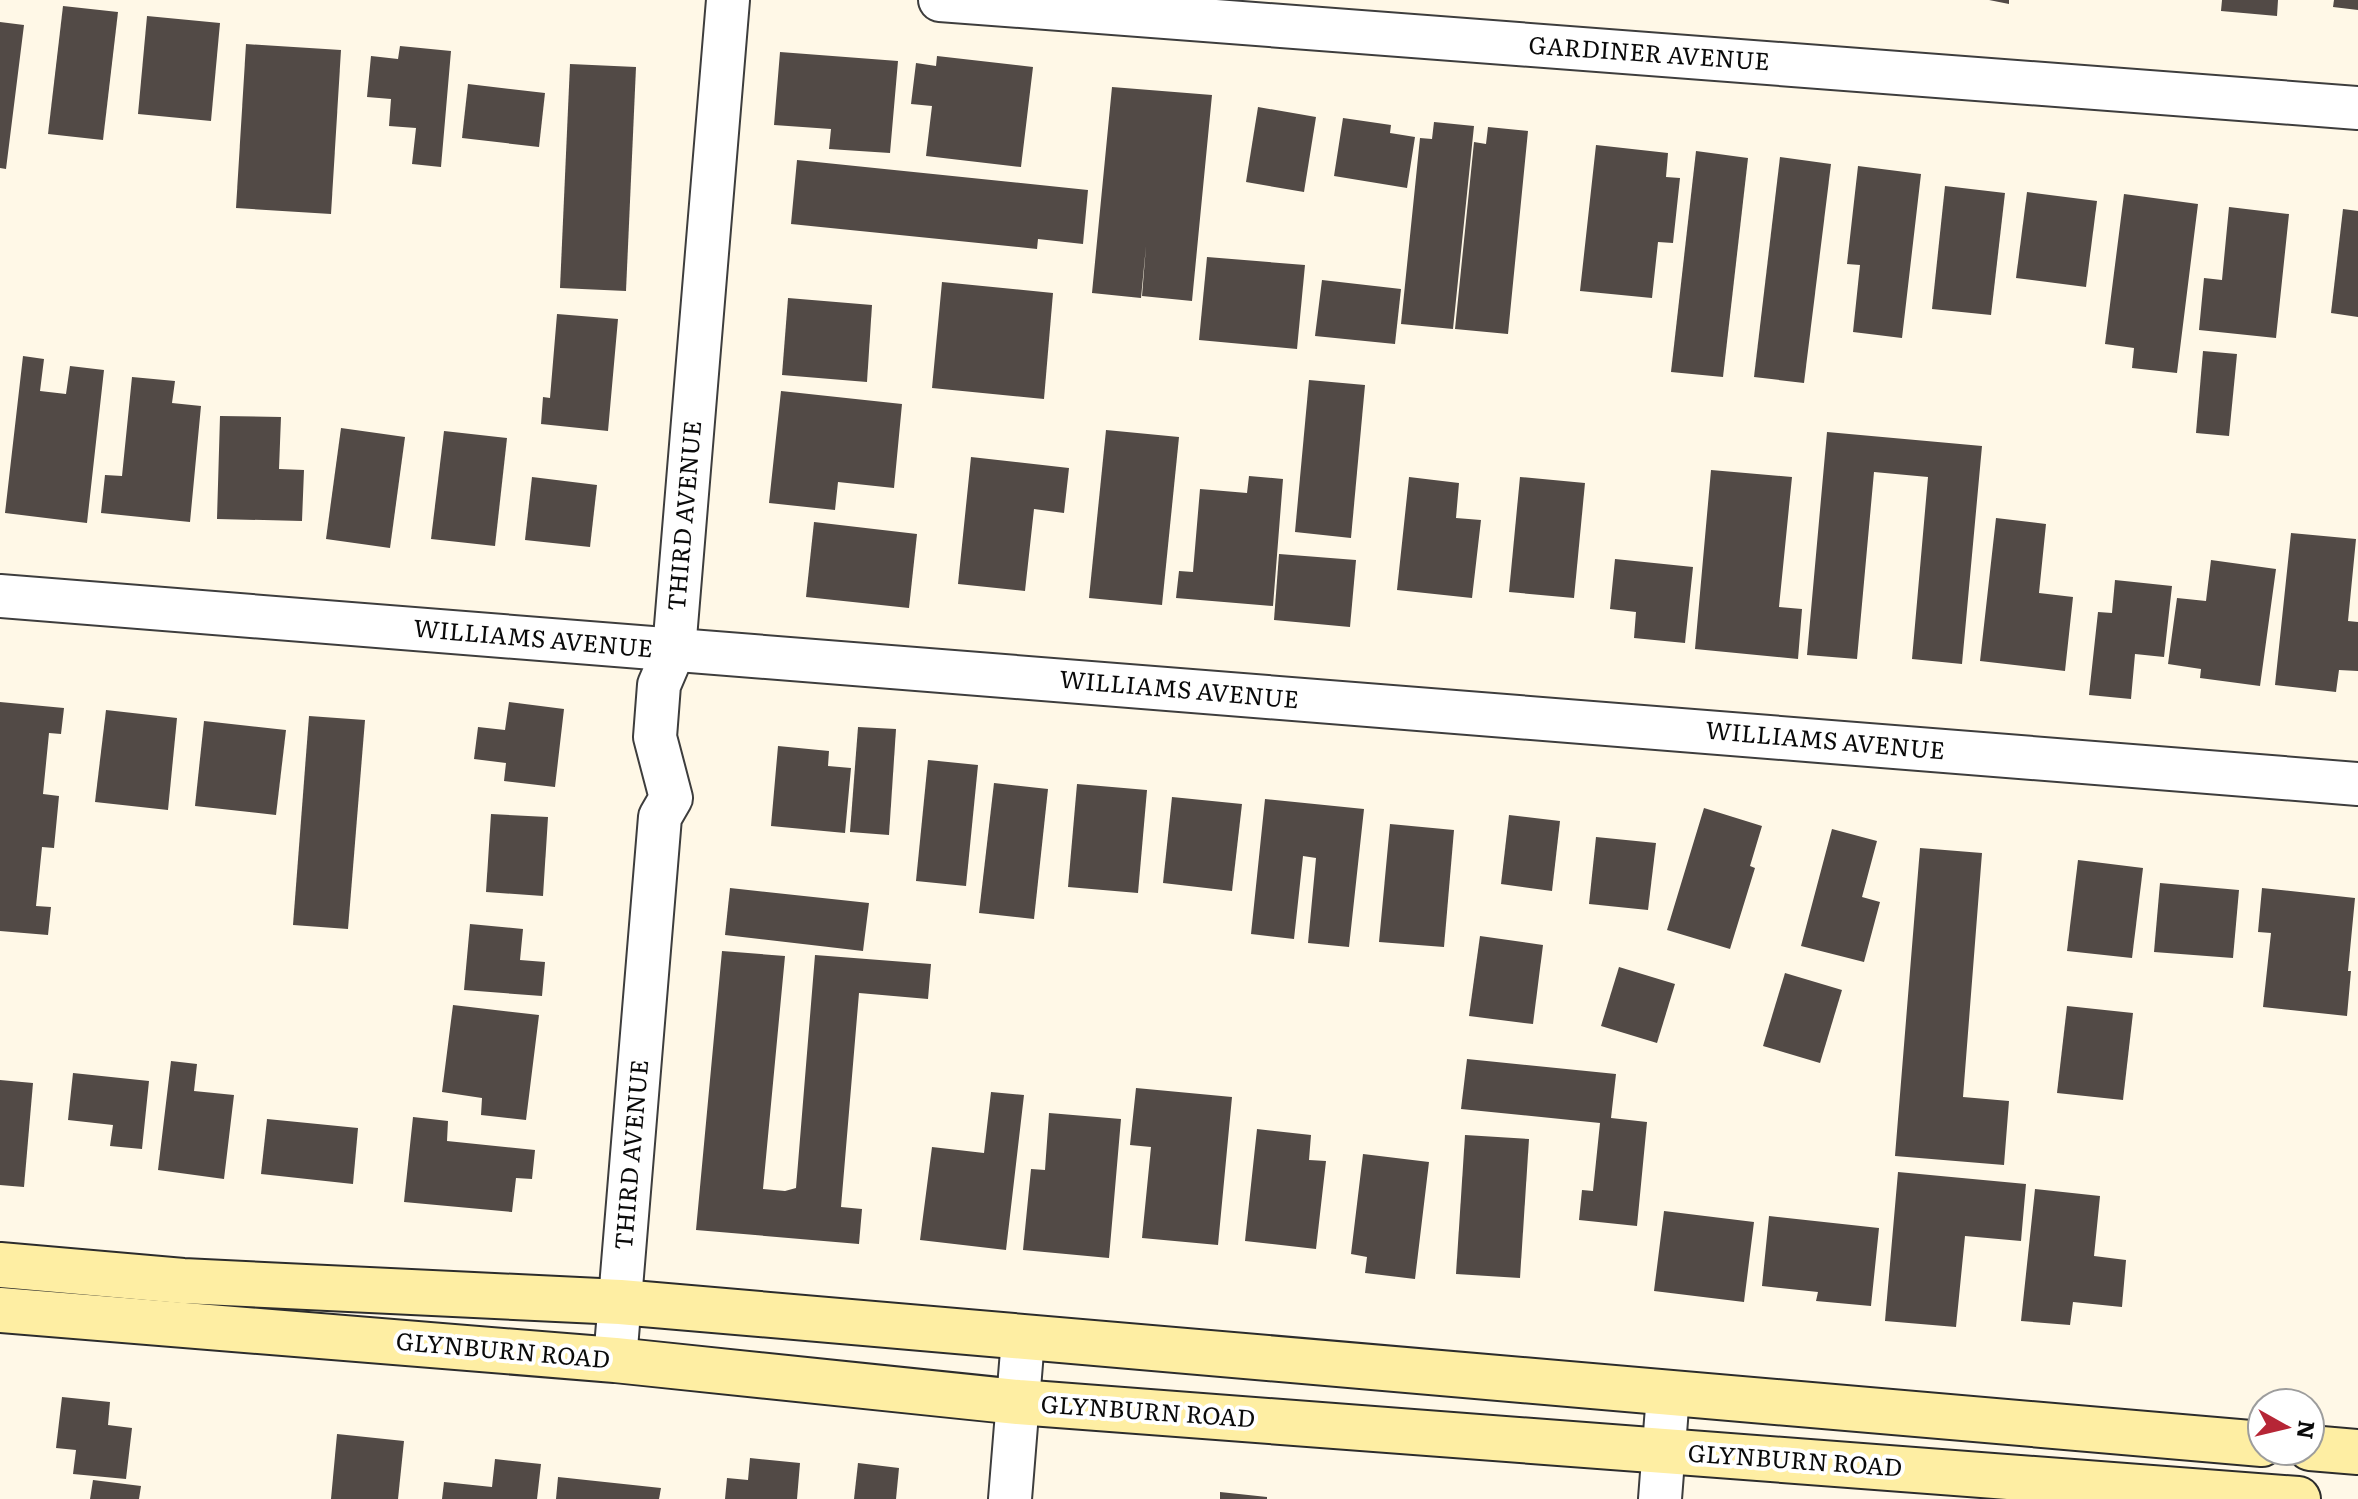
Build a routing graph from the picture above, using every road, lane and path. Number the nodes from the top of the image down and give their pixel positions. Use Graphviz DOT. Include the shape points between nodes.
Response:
graph roads {
  1 [pos="728,0"];
  2 [pos="940,0"];
  3 [pos="2358,108"];
  4 [pos="0,596"];
  5 [pos="674,650"];
  6 [pos="2358,784"];
  7 [pos="0,1265"];
  8 [pos="620,1302"];
  9 [pos="0,1310"];
  10 [pos="1023,1339"];
  11 [pos="615,1360"];
  12 [pos="1668,1394"];
  13 [pos="1018,1402"];
  14 [pos="2246,1443"];
  15 [pos="2326,1449"];
  16 [pos="1664,1452"];
  17 [pos="2358,1452"];
  18 [pos="1010,1499"];
  19 [pos="1660,1499"];
  20 [pos="2298,1499"];
  1 -- 5 [label="street, THIRD AVENUE"];
  2 -- 3 [label="street, GARDINER AVENUE"];
  4 -- 5 [label="street, WILLIAMS AVENUE"];
  5 -- 6 [label="street, WILLIAMS AVENUE"];
  5 -- 8 [label="street, THIRD AVENUE" via="659,685 655,737 671,798 660,817"];
  7 -- 8 [label="main road" via="183,1281"];
  8 -- 10 [label="main road"];
  8 -- 11 [label="street, THIRD AVENUE"];
  9 -- 11 [label="main road, GLYNBURN ROAD"];
  10 -- 12 [label="main road"];
  10 -- 13 [label="street"];
  11 -- 13 [label="main road, GLYNBURN ROAD"];
  12 -- 14 [label="main road"];
  12 -- 16 [label="street"];
  13 -- 16 [label="main road, GLYNBURN ROAD"];
  13 -- 18 [label="street"];
  15 -- 17 [label="main road"];
  16 -- 19 [label="street"];
  16 -- 20 [label="main road, GLYNBURN ROAD"];
}
